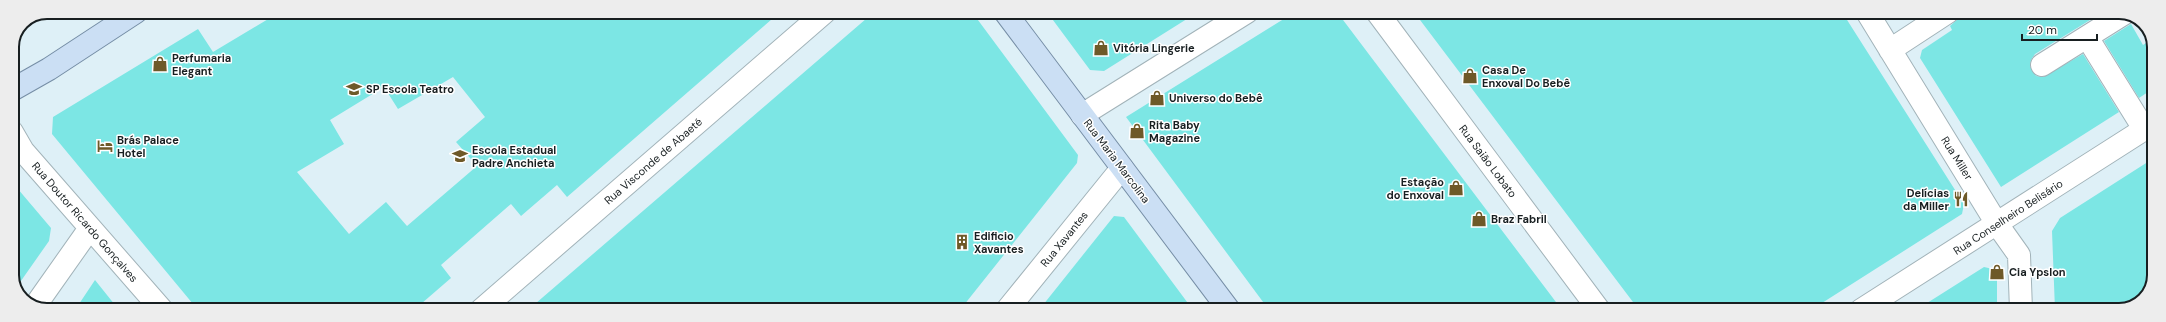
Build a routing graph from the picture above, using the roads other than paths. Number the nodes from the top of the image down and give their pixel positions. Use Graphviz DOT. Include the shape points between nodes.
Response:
graph roads {
  1 [pos="125,19"];
  2 [pos="817,19"];
  3 [pos="1010,19"];
  4 [pos="1237,19"];
  5 [pos="1382,19"];
  6 [pos="1871,19"];
  7 [pos="1937,19"];
  8 [pos="2115,19"];
  9 [pos="2087,36"];
  10 [pos="1890,50"];
  11 [pos="2042,65"];
  12 [pos="19,86"];
  13 [pos="1082,115"];
  14 [pos="2147,123"];
  15 [pos="2147,127"];
  16 [pos="19,144"];
  17 [pos="1122,168"];
  18 [pos="1998,224"];
  19 [pos="90,228"];
  20 [pos="38,301"];
  21 [pos="156,303"];
  22 [pos="489,303"];
  23 [pos="1013,303"];
  24 [pos="1224,303"];
  25 [pos="1594,303"];
  26 [pos="1872,303"];
  27 [pos="2021,303"];
  1 -- 12 [label="main road"];
  2 -- 22 [label="street, Rua Visconde de Abaeté"];
  3 -- 13 [label="main road, Rua Maria Marcolina"];
  4 -- 13 [label="street"];
  5 -- 25 [label="street, Rua Saião Lobato"];
  6 -- 10 [label="street, Rua Miller"];
  7 -- 10 [label="street"];
  8 -- 9 [label="street"];
  9 -- 11 [label="street"];
  9 -- 14 [label="street"];
  10 -- 18 [label="street, Rua Miller"];
  13 -- 17 [label="main road, Rua Maria Marcolina"];
  15 -- 18 [label="street, Rua Conselheiro Belisário"];
  16 -- 19 [label="street, Rua Doutor Ricardo Gonçalves"];
  17 -- 23 [label="street, Rua Xavantes"];
  17 -- 24 [label="main road, Rua Maria Marcolina"];
  18 -- 26 [label="street, Rua Conselheiro Belisário"];
  18 -- 27 [label="street, Rua Miller" via="2020,256"];
  19 -- 20 [label="street"];
  19 -- 21 [label="street, Rua Doutor Ricardo Gonçalves"];
}
